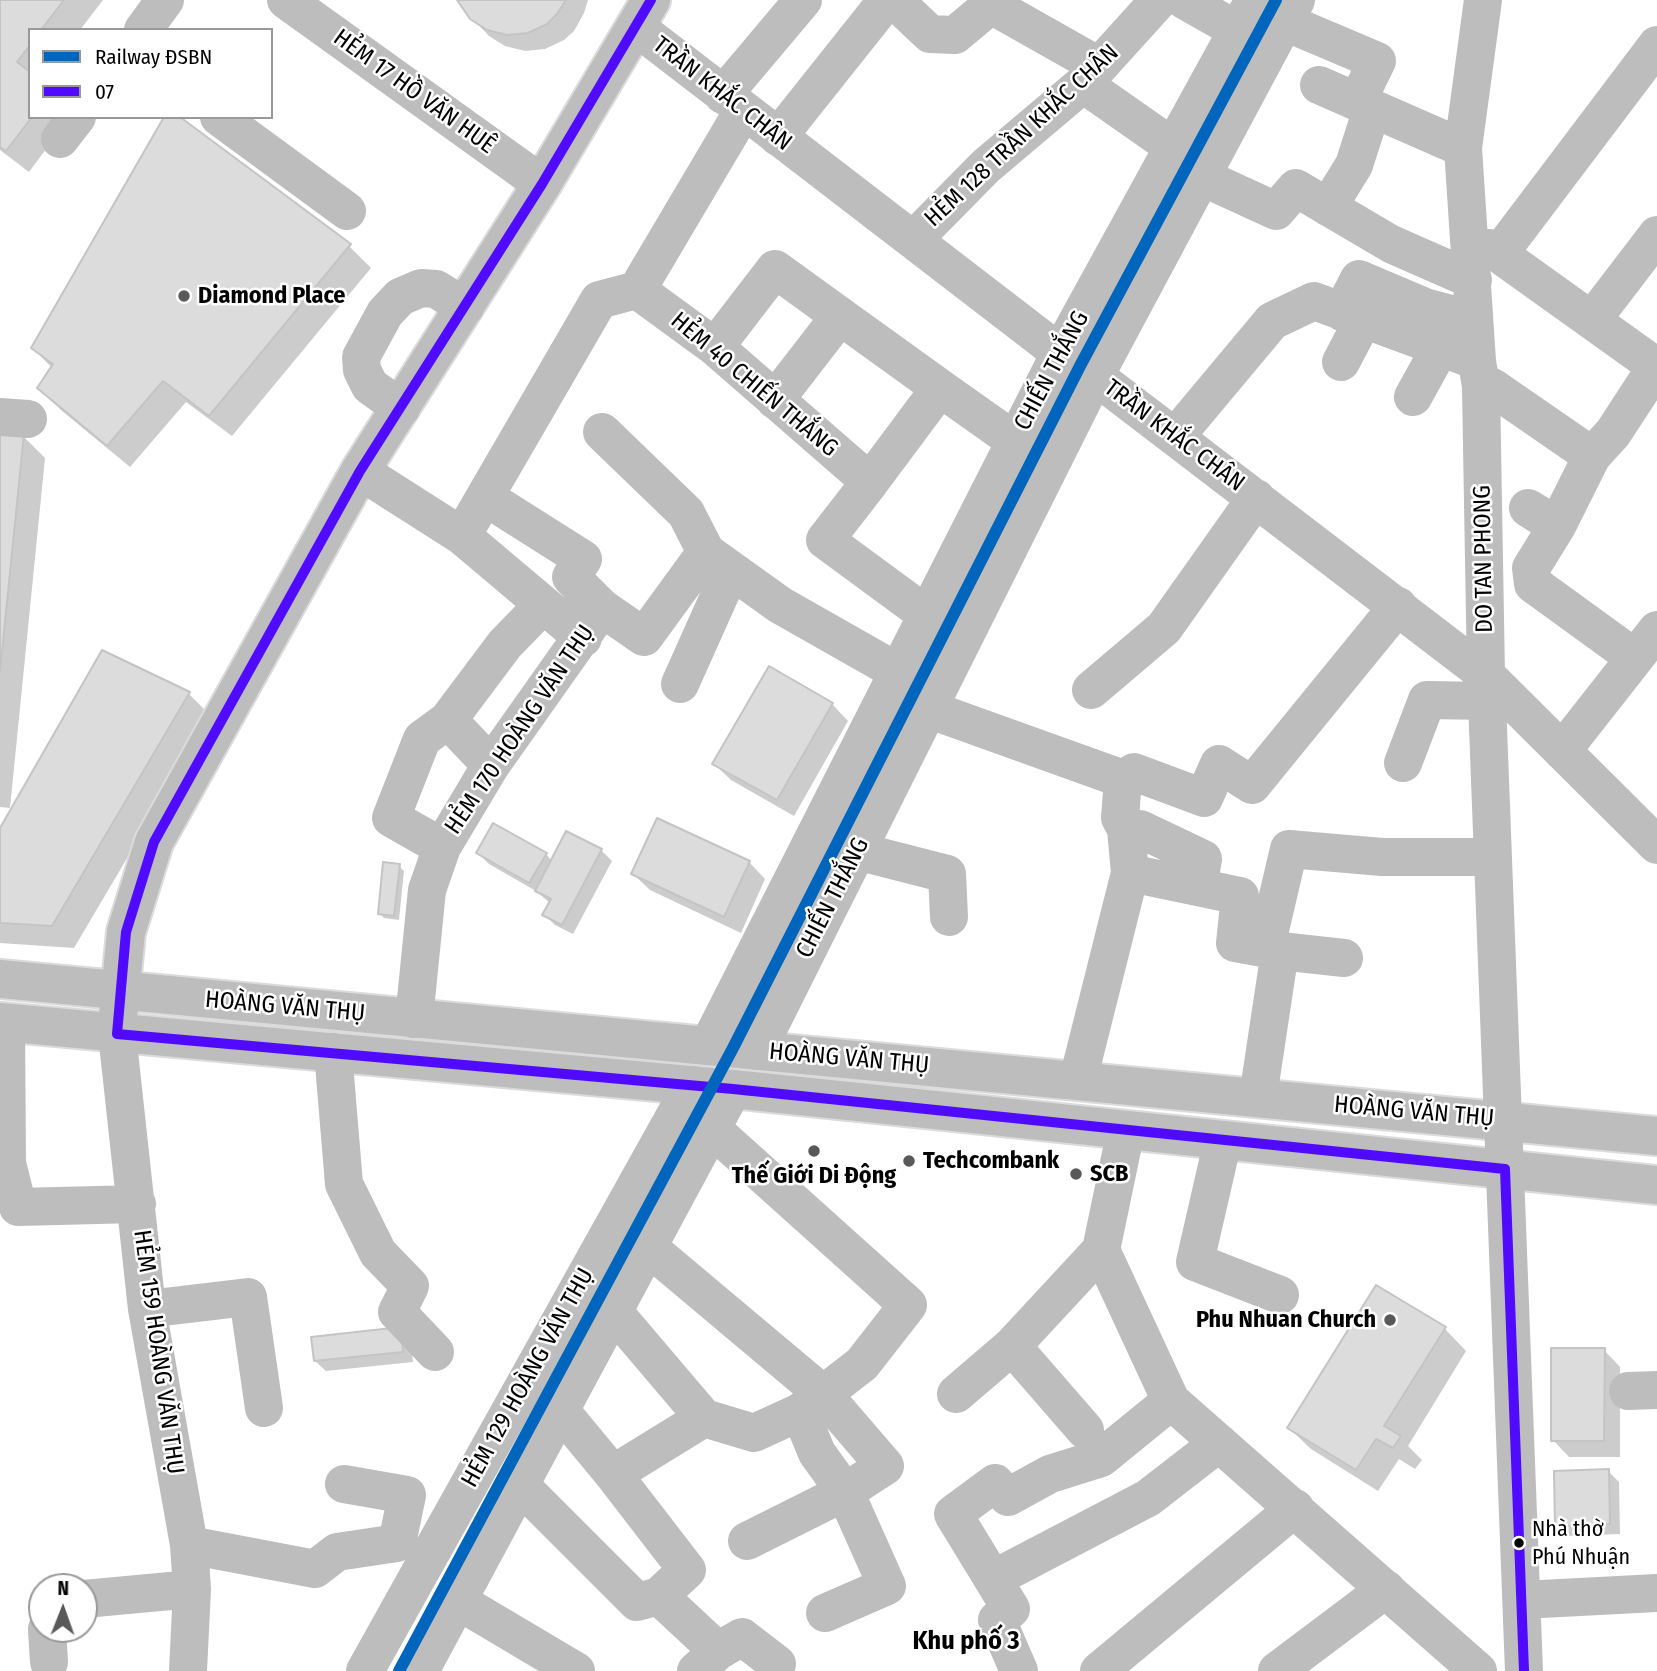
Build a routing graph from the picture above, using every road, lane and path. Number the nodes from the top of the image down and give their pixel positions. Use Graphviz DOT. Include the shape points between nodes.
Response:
graph roads {
  1 [pos="165,0"];
  2 [pos="286,0"];
  3 [pos="803,0"];
  4 [pos="887,0"];
  5 [pos="894,0"];
  6 [pos="1159,0"];
  7 [pos="1184,0"];
  8 [pos="1483,0"];
  9 [pos="993,3"];
  10 [pos="1290,11"];
  11 [pos="644,13"];
  12 [pos="1245,15"];
  13 [pos="144,28"];
  14 [pos="1657,45"];
  15 [pos="1091,75"];
  16 [pos="1319,85"];
  17 [pos="733,103"];
  18 [pos="1365,106"];
  19 [pos="222,119"];
  20 [pos="778,137"];
  21 [pos="1173,146"];
  22 [pos="1463,148"];
  23 [pos="1202,177"];
  24 [pos="542,184"];
  25 [pos="1328,207"];
  26 [pos="347,211"];
  27 [pos="1657,235"];
  28 [pos="913,240"];
  29 [pos="1481,261"];
  30 [pos="637,290"];
  31 [pos="465,307"];
  32 [pos="1340,311"];
  33 [pos="840,316"];
  34 [pos="1474,320"];
  35 [pos="1592,320"];
  36 [pos="715,347"];
  37 [pos="1440,348"];
  38 [pos="1060,353"];
  39 [pos="1341,362"];
  40 [pos="1657,367"];
  41 [pos="1479,374"];
  42 [pos="1095,376"];
  43 [pos="940,388"];
  44 [pos="1413,397"];
  45 [pos="775,400"];
  46 [pos="401,408"];
  47 [pos="602,432"];
  48 [pos="1175,437"];
  49 [pos="1015,441"];
  50 [pos="1591,456"];
  51 [pos="360,471"];
  52 [pos="870,482"];
  53 [pos="485,497"];
  54 [pos="1256,498"];
  55 [pos="462,536"];
  56 [pos="719,561"];
  57 [pos="543,605"];
  58 [pos="1398,606"];
  59 [pos="927,615"];
  60 [pos="593,623"];
  61 [pos="1646,644"];
  62 [pos="898,672"];
  63 [pos="680,684"];
  64 [pos="1487,688"];
  65 [pos="1091,690"];
  66 [pos="928,709"];
  67 [pos="449,720"];
  68 [pos="1562,751"];
  69 [pos="1404,762"];
  70 [pos="491,765"];
  71 [pos="1123,779"];
  72 [pos="1126,829"];
  73 [pos="1657,845"];
  74 [pos="442,847"];
  75 [pos="857,851"];
  76 [pos="1493,856"];
  77 [pos="1130,873"];
  78 [pos="1198,887"];
  79 [pos="949,917"];
  80 [pos="1273,949"];
  81 [pos="1344,958"];
  82 [pos="0,979"];
  83 [pos="119,992"];
  84 [pos="414,1019"];
  85 [pos="3,1023"];
  86 [pos="117,1034"];
  87 [pos="708,1046"];
  88 [pos="757,1051"];
  89 [pos="333,1052"];
  90 [pos="1078,1080"];
  91 [pos="692,1085"];
  92 [pos="733,1089"];
  93 [pos="1258,1097"];
  94 [pos="1503,1120"];
  95 [pos="711,1128"];
  96 [pos="1126,1130"];
  97 [pos="1657,1136"];
  98 [pos="1223,1140"];
  99 [pos="1505,1169"];
  100 [pos="1657,1185"];
  101 [pos="137,1204"];
  102 [pos="648,1247"];
  103 [pos="1101,1250"];
  104 [pos="1280,1295"];
  105 [pos="147,1309"];
  106 [pos="613,1311"];
  107 [pos="1012,1346"];
  108 [pos="435,1352"];
  109 [pos="956,1394"];
  110 [pos="1171,1401"];
  111 [pos="812,1403"];
  112 [pos="264,1408"];
  113 [pos="560,1410"];
  114 [pos="704,1418"];
  115 [pos="1099,1440"];
  116 [pos="1219,1443"];
  117 [pos="613,1474"];
  118 [pos="344,1485"];
  119 [pos="520,1485"];
  120 [pos="845,1492"];
  121 [pos="1148,1498"];
  122 [pos="1295,1508"];
  123 [pos="747,1541"];
  124 [pos="189,1545"];
  125 [pos="993,1578"];
  126 [pos="192,1589"];
  127 [pos="1386,1589"];
  128 [pos="1657,1593"];
  129 [pos="659,1596"];
  130 [pos="98,1598"];
  131 [pos="1522,1600"];
  132 [pos="458,1601"];
  133 [pos="825,1613"];
  134 [pos="707,1661"];
  135 [pos="777,1664"];
  136 [pos="1467,1668"];
  137 [pos="188,1671"];
  138 [pos="365,1671"];
  139 [pos="420,1671"];
  140 [pos="576,1671"];
  141 [pos="1019,1671"];
  142 [pos="1099,1671"];
  143 [pos="1277,1671"];
  144 [pos="1524,1671"];
  1 -- 13 [label="street"];
  2 -- 24 [label="street, HẺM 17 HỒ VĂN HUÊ"];
  3 -- 17 [label="street"];
  4 -- 20 [label="street"];
  5 -- 9 [label="street" via="930,34 955,35"];
  6 -- 15 [label="street, HẺM 128 TRẦN KHẮC CHÂN"];
  7 -- 12 [label="street"];
  8 -- 22 [label="street, DO TAN PHONG"];
  9 -- 15 [label="street"];
  10 -- 18 [label="street" via="1377,61"];
  10 -- 23 [label="street, CHIẾN THẮNG"];
  11 -- 17 [label="street, TRẦN KHẮC CHÂN"];
  11 -- 24 [label="street, HẺM 159 HOÀNG VĂN THỤ"];
  12 -- 21 [label="street, CHIẾN THẮNG"];
  14 -- 29 [label="street"];
  15 -- 21 [label="street"];
  15 -- 28 [label="street, HẺM 128 TRẦN KHẮC CHÂN" via="986,166"];
  16 -- 18 [label="street"];
  17 -- 20 [label="street, TRẦN KHẮC CHÂN"];
  17 -- 30 [label="street"];
  18 -- 22 [label="street"];
  18 -- 25 [label="street" via="1354,165"];
  19 -- 26 [label="street"];
  20 -- 28 [label="street, TRẦN KHẮC CHÂN"];
  21 -- 38 [label="street, CHIẾN THẮNG"];
  22 -- 29 [label="street, DO TAN PHONG"];
  23 -- 25 [label="street" via="1276,211 1296,188"];
  23 -- 42 [label="street, CHIẾN THẮNG"];
  24 -- 31 [label="street, HẺM 159 HOÀNG VĂN THỤ"];
  25 -- 29 [label="street" via="1391,244"];
  27 -- 35 [label="street"];
  28 -- 38 [label="street, TRẦN KHẮC CHÂN"];
  29 -- 34 [label="street, DO TAN PHONG"];
  29 -- 35 [label="street"];
  30 -- 36 [label="street, HẺM 40 CHIẾN THẮNG"];
  30 -- 53 [label="street" via="599,300"];
  31 -- 46 [label="street, HẺM 159 HOÀNG VĂN THỤ"];
  31 -- 46 [label="street" via="436,289 421,288 400,298 386,313 361,357 362,370 370,386"];
  32 -- 34 [label="street" via="1359,279 1425,307"];
  32 -- 37 [label="street"];
  32 -- 39 [label="street"];
  32 -- 48 [label="street" via="1272,321"];
  33 -- 36 [label="street" via="775,268"];
  33 -- 43 [label="street"];
  33 -- 45 [label="street"];
  34 -- 41 [label="street, DO TAN PHONG"];
  35 -- 40 [label="street"];
  36 -- 45 [label="street, HẺM 40 CHIẾN THẮNG"];
  37 -- 41 [label="street"];
  37 -- 44 [label="street"];
  38 -- 42 [label="street, TRẦN KHẮC CHÂN"];
  38 -- 49 [label="street, CHIẾN THẮNG"];
  40 -- 50 [label="street"];
  41 -- 50 [label="street"];
  41 -- 64 [label="street, DO TAN PHONG"];
  42 -- 48 [label="street, TRẦN KHẮC CHÂN"];
  42 -- 66 [label="street, CHIẾN THẮNG"];
  43 -- 49 [label="street"];
  43 -- 52 [label="street"];
  45 -- 52 [label="street, HẺM 40 CHIẾN THẮNG"];
  46 -- 51 [label="street, HẺM 159 HOÀNG VĂN THỤ"];
  47 -- 56 [label="street" via="686,513"];
  48 -- 54 [label="street, TRẦN KHẮC CHÂN"];
  49 -- 59 [label="street, CHIẾN THẮNG"];
  50 -- 61 [label="street" via="1543,517 1531,568 1533,584"];
  51 -- 55 [label="street"];
  51 -- 83 [label="street, HẺM 159 HOÀNG VĂN THỤ" via="154,842 126,932"];
  52 -- 59 [label="street" via="825,540"];
  53 -- 55 [label="street"];
  53 -- 60 [label="street, HẺM 170 HOÀNG VĂN THỤ" via="583,559 571,577"];
  54 -- 58 [label="street, TRẦN KHẮC CHÂN"];
  54 -- 65 [label="street" via="1164,628"];
  55 -- 57 [label="street"];
  56 -- 60 [label="street, HẺM 170 HOÀNG VĂN THỤ" via="644,637"];
  56 -- 62 [label="street" via="780,605"];
  56 -- 63 [label="street"];
  57 -- 60 [label="street"];
  57 -- 67 [label="street" via="505,644"];
  58 -- 64 [label="street, TRẦN KHẮC CHÂN"];
  58 -- 71 [label="street" via="1252,785 1219,764 1204,798 1134,772"];
  59 -- 62 [label="street, CHIẾN THẮNG"];
  60 -- 70 [label="street, HẺM 170 HOÀNG VĂN THỤ"];
  61 -- 68 [label="street"];
  62 -- 87 [label="street, CHIẾN THẮNG"];
  64 -- 68 [label="street, TRẦN KHẮC CHÂN"];
  64 -- 69 [label="street" via="1427,700"];
  64 -- 76 [label="street, DO TAN PHONG"];
  66 -- 71 [label="street"];
  66 -- 75 [label="street, CHIẾN THẮNG"];
  67 -- 70 [label="street"];
  67 -- 74 [label="street" via="422,740 391,818"];
  68 -- 73 [label="street, TRẦN KHẮC CHÂN"];
  70 -- 74 [label="street, HẺM 170 HOÀNG VĂN THỤ"];
  71 -- 72 [label="street" via="1120,818"];
  72 -- 77 [label="street"];
  72 -- 78 [label="street" via="1140,829 1203,859"];
  74 -- 84 [label="street, HẺM 170 HOÀNG VĂN THỤ" via="427,890"];
  75 -- 79 [label="street" via="947,874"];
  75 -- 88 [label="street, CHIẾN THẮNG"];
  76 -- 80 [label="street" via="1382,857 1289,849"];
  76 -- 94 [label="street, DO TAN PHONG"];
  77 -- 78 [label="street"];
  77 -- 90 [label="street"];
  78 -- 80 [label="street" via="1240,896 1235,943"];
  80 -- 81 [label="street"];
  80 -- 93 [label="street"];
  82 -- 83 [label="street, HOÀNG VĂN THỤ"];
  83 -- 84 [label="street, HOÀNG VĂN THỤ"];
  83 -- 86 [label="street, HẺM 159 HOÀNG VĂN THỤ"];
  84 -- 87 [label="street, HOÀNG VĂN THỤ"];
  85 -- 86 [label="street"];
  85 -- 101 [label="street" via="7,1163 18,1207"];
  86 -- 89 [label="street"];
  86 -- 101 [label="street, HẺM 159 HOÀNG VĂN THỤ"];
  87 -- 88 [label="street, HOÀNG VĂN THỤ"];
  87 -- 91 [label="street, CHIẾN THẮNG"];
  88 -- 90 [label="street, HOÀNG VĂN THỤ"];
  88 -- 92 [label="street, CHIẾN THẮNG"];
  89 -- 91 [label="street"];
  89 -- 108 [label="street" via="344,1184 377,1254 410,1286 397,1312"];
  90 -- 93 [label="street, HOÀNG VĂN THỤ"];
  91 -- 92 [label="street"];
  91 -- 138 [label="street, HẺM 129 HOÀNG VĂN THỤ"];
  92 -- 95 [label="street, HẺM 129 HOÀNG VĂN THỤ"];
  92 -- 96 [label="street"];
  93 -- 94 [label="street, HOÀNG VĂN THỤ"];
  94 -- 97 [label="street, HOÀNG VĂN THỤ"];
  94 -- 99 [label="street, DO TAN PHONG"];
  95 -- 102 [label="street, HẺM 129 HOÀNG VĂN THỤ"];
  95 -- 111 [label="street" via="908,1305 862,1364"];
  96 -- 98 [label="street"];
  96 -- 103 [label="street"];
  98 -- 99 [label="street"];
  98 -- 104 [label="street" via="1195,1262"];
  99 -- 100 [label="street"];
  99 -- 131 [label="street, DO TAN PHONG"];
  101 -- 105 [label="street, HẺM 159 HOÀNG VĂN THỤ"];
  102 -- 106 [label="street, HẺM 129 HOÀNG VĂN THỤ"];
  102 -- 111 [label="street"];
  103 -- 107 [label="street"];
  103 -- 110 [label="street"];
  105 -- 112 [label="street" via="248,1297"];
  105 -- 124 [label="street, HẺM 159 HOÀNG VĂN THỤ"];
  106 -- 113 [label="street, HẺM 129 HOÀNG VĂN THỤ"];
  106 -- 114 [label="street"];
  107 -- 109 [label="street"];
  107 -- 115 [label="street"];
  110 -- 115 [label="street"];
  110 -- 116 [label="street"];
  111 -- 114 [label="street" via="754,1433"];
  111 -- 120 [label="street" via="885,1466"];
  113 -- 117 [label="street"];
  113 -- 119 [label="street, HẺM 129 HOÀNG VĂN THỤ"];
  114 -- 117 [label="street"];
  115 -- 121 [label="street"];
  115 -- 125 [label="street" via="1101,1458 1051,1474 1008,1497 995,1483 953,1514"];
  116 -- 121 [label="street"];
  116 -- 122 [label="street"];
  117 -- 129 [label="street" via="687,1570"];
  118 -- 124 [label="street" via="407,1495 397,1543 337,1552 315,1569"];
  119 -- 129 [label="street" via="636,1602"];
  119 -- 132 [label="street, HẺM 129 HOÀNG VĂN THỤ"];
  120 -- 123 [label="street"];
  120 -- 133 [label="street" via="887,1586"];
  121 -- 125 [label="street"];
  122 -- 127 [label="street"];
  122 -- 142 [label="street"];
  124 -- 126 [label="street, HẺM 159 HOÀNG VĂN THỤ"];
  125 -- 141 [label="street" via="1012,1609 997,1620"];
  126 -- 130 [label="street"];
  126 -- 137 [label="street, HẺM 159 HOÀNG VĂN THỤ"];
  127 -- 136 [label="street"];
  127 -- 143 [label="street"];
  128 -- 131 [label="street"];
  129 -- 134 [label="street"];
  131 -- 144 [label="street, DO TAN PHONG"];
  132 -- 139 [label="street, HẺM 129 HOÀNG VĂN THỤ"];
  132 -- 140 [label="street"];
  134 -- 135 [label="street" via="742,1637"];
}
